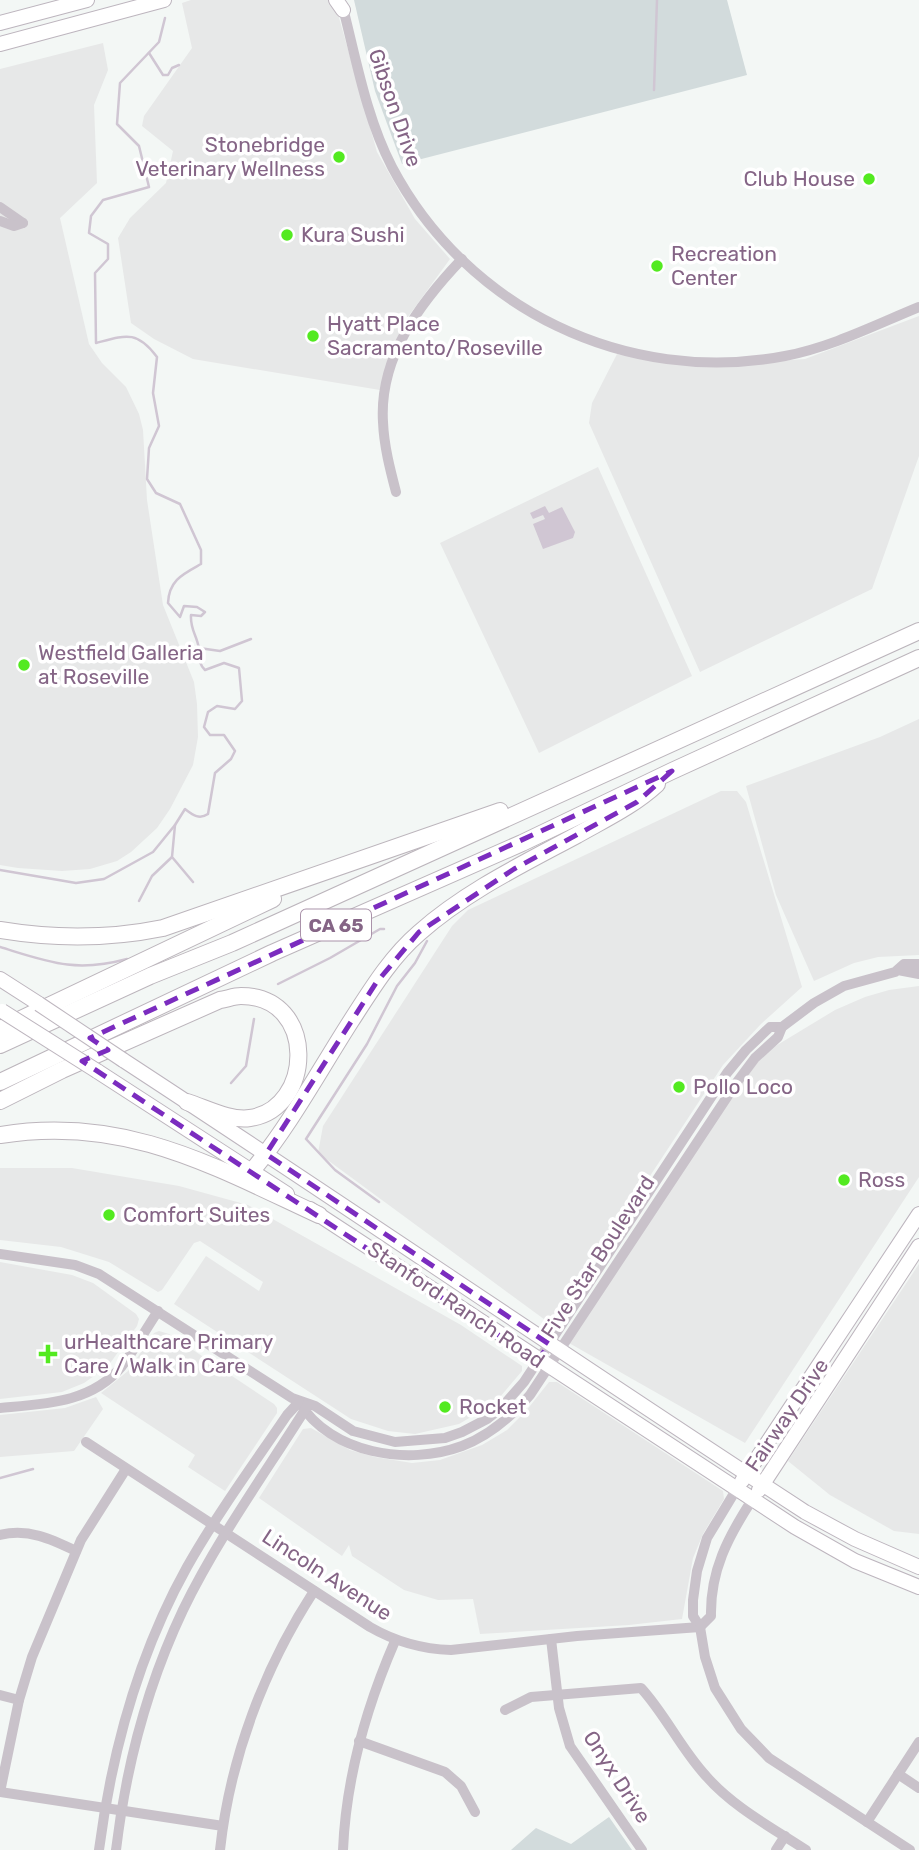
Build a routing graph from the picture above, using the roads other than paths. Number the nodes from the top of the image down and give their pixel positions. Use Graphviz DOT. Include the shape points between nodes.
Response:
graph roads {
  1 [pos="87,0"];
  2 [pos="164,0"];
  3 [pos="341,2"];
  4 [pos="0,23"];
  5 [pos="0,44"];
  6 [pos="0,207"];
  7 [pos="0,221"];
  8 [pos="461,259"];
  9 [pos="919,307"];
  10 [pos="396,492"];
  11 [pos="919,631"];
  12 [pos="919,658"];
  13 [pos="672,771"];
  14 [pos="559,794"];
  15 [pos="362,859"];
  16 [pos="0,930"];
  17 [pos="919,964"];
  18 [pos="898,970"];
  19 [pos="919,974"];
  20 [pos="0,979"];
  21 [pos="1,1011"];
  22 [pos="782,1027"];
  23 [pos="0,1029"];
  24 [pos="0,1045"];
  25 [pos="0,1082"];
  26 [pos="0,1101"];
  27 [pos="187,1102"];
  28 [pos="0,1135"];
  29 [pos="266,1154"];
  30 [pos="252,1171"];
  31 [pos="919,1214"];
  32 [pos="319,1215"];
  33 [pos="919,1246"];
  34 [pos="0,1254"];
  35 [pos="597,1268"];
  36 [pos="609,1276"];
  37 [pos="873,1284"];
  38 [pos="888,1293"];
  39 [pos="158,1311"];
  40 [pos="555,1348"];
  41 [pos="544,1364"];
  42 [pos="304,1406"];
  43 [pos="0,1408"];
  44 [pos="487,1419"];
  45 [pos="86,1442"];
  46 [pos="395,1442"];
  47 [pos="464,1445"];
  48 [pos="364,1448"];
  49 [pos="126,1469"];
  50 [pos="747,1474"];
  51 [pos="763,1484"];
  52 [pos="736,1490"];
  53 [pos="752,1500"];
  54 [pos="213,1525"];
  55 [pos="227,1534"];
  56 [pos="0,1535"];
  57 [pos="76,1551"];
  58 [pos="919,1567"];
  59 [pos="919,1587"];
  60 [pos="314,1591"];
  61 [pos="700,1627"];
  62 [pos="551,1639"];
  63 [pos="395,1641"];
  64 [pos="558,1694"];
  65 [pos="0,1695"];
  66 [pos="19,1700"];
  67 [pos="505,1710"];
  68 [pos="359,1741"];
  69 [pos="919,1742"];
  70 [pos="898,1774"];
  71 [pos="919,1788"];
  72 [pos="0,1792"];
  73 [pos="104,1808"];
  74 [pos="121,1811"];
  75 [pos="475,1812"];
  76 [pos="867,1822"];
  77 [pos="223,1826"];
  78 [pos="785,1836"];
  79 [pos="99,1850"];
  80 [pos="116,1850"];
  81 [pos="220,1850"];
  82 [pos="343,1850"];
  83 [pos="642,1850"];
  84 [pos="776,1850"];
  85 [pos="806,1850"];
  86 [pos="910,1850"];
  1 -- 4 [label="main road"];
  2 -- 5 [label="main road"];
  3 -- 8 [label="street, Gibson Drive" via="367,101 390,164 416,210"];
  6 -- 7 [label="street" via="23,222 14,226"];
  8 -- 9 [label="street, Gibson Drive" via="502,294 590,341 639,356 686,362 786,356 833,343"];
  8 -- 10 [label="street" via="412,319 389,376 383,419"];
  11 -- 14 [label="highway, CA 65"];
  12 -- 13 [label="highway, CA 65"];
  13 -- 25 [label="highway, CA 65"];
  13 -- 29 [label="highway" via="637,802 514,869 419,932 376,983"];
  14 -- 15 [label="highway"];
  14 -- 24 [label="highway, CA 65"];
  15 -- 16 [label="highway" via="188,920 140,932 67,936"];
  15 -- 23 [label="highway"];
  17 -- 18 [label="street, Five Star Boulevard" via="904,964"];
  18 -- 19 [label="street, Five Star Boulevard"];
  18 -- 22 [label="street, Five Star Boulevard" via="844,986"];
  20 -- 27 [label="main road, Stanford Ranch Road, bridge"];
  21 -- 30 [label="main road, Stanford Ranch Road, bridge"];
  22 -- 35 [label="street, Five Star Boulevard" via="770,1027 727,1073"];
  22 -- 36 [label="street, Five Star Boulevard" via="747,1069"];
  26 -- 27 [label="highway" via="220,1000 241,996 279,1009 299,1043 294,1082 280,1102 262,1115 242,1119"];
  27 -- 29 [label="main road, Stanford Ranch Road"];
  28 -- 32 [label="highway" via="63,1130 136,1139 194,1157"];
  29 -- 30 [label="highway"];
  29 -- 40 [label="main road, Stanford Ranch Road"];
  30 -- 32 [label="main road, Stanford Ranch Road"];
  31 -- 37 [label="main road, Fairway Drive"];
  32 -- 41 [label="main road, Stanford Ranch Road"];
  33 -- 38 [label="main road, Fairway Drive"];
  34 -- 39 [label="street, Five Star Boulevard" via="87,1269"];
  35 -- 36 [label="street"];
  35 -- 40 [label="street, Five Star Boulevard"];
  36 -- 40 [label="street, Five Star Boulevard"];
  37 -- 38 [label="main road"];
  37 -- 50 [label="main road, Fairway Drive"];
  38 -- 51 [label="main road, Fairway Drive"];
  39 -- 42 [label="street, Five Star Boulevard"];
  39 -- 43 [label="street" via="121,1367 98,1387 69,1400"];
  40 -- 41 [label="street, Five Star Boulevard"];
  40 -- 50 [label="main road, Stanford Ranch Road"];
  41 -- 44 [label="street, Five Star Boulevard"];
  41 -- 47 [label="street, Five Star Boulevard" via="530,1395 510,1417"];
  41 -- 52 [label="main road, Stanford Ranch Road"];
  42 -- 46 [label="street, Five Star Boulevard" via="315,1406 353,1431"];
  42 -- 48 [label="street, Five Star Boulevard" via="310,1419"];
  42 -- 54 [label="street" via="287,1415"];
  42 -- 55 [label="street"];
  44 -- 46 [label="street, Five Star Boulevard" via="445,1438"];
  44 -- 47 [label="street" via="465,1438"];
  45 -- 49 [label="street, Lincoln Avenue"];
  46 -- 48 [label="street"];
  47 -- 48 [label="street, Five Star Boulevard" via="410,1455"];
  49 -- 54 [label="street, Lincoln Avenue"];
  49 -- 57 [label="street"];
  50 -- 51 [label="main road, Stanford Ranch Road"];
  50 -- 52 [label="main road, Fairway Drive"];
  51 -- 53 [label="main road, Fairway Drive"];
  51 -- 58 [label="main road, Stanford Ranch Road" via="830,1527"];
  52 -- 53 [label="main road, Stanford Ranch Road"];
  52 -- 61 [label="street, Fairway Drive" via="707,1538 697,1571 692,1616"];
  53 -- 59 [label="main road, Stanford Ranch Road" via="855,1561"];
  53 -- 61 [label="street, Fairway Drive" via="723,1550 714,1577 711,1616"];
  54 -- 55 [label="street, Lincoln Avenue"];
  54 -- 73 [label="street" via="168,1603 139,1671 120,1731"];
  55 -- 60 [label="street, Lincoln Avenue"];
  55 -- 74 [label="street" via="184,1610 155,1677 136,1735"];
  56 -- 57 [label="street" via="34,1534"];
  57 -- 66 [label="street"];
  60 -- 63 [label="street, Lincoln Avenue"];
  60 -- 77 [label="street" via="257,1701"];
  61 -- 62 [label="street, Lincoln Avenue"];
  61 -- 76 [label="street, Fairway Drive" via="715,1688 741,1729 769,1758"];
  62 -- 63 [label="street, Lincoln Avenue" via="451,1650"];
  62 -- 64 [label="street, Onyx Drive"];
  63 -- 68 [label="street"];
  64 -- 67 [label="street" via="531,1697"];
  64 -- 78 [label="street" via="641,1688 716,1787"];
  64 -- 83 [label="street, Onyx Drive" via="562,1722 576,1756"];
  65 -- 66 [label="street"];
  66 -- 72 [label="street"];
  68 -- 75 [label="street" via="444,1772 461,1786"];
  68 -- 82 [label="street"];
  69 -- 70 [label="street"];
  70 -- 71 [label="street"];
  70 -- 76 [label="street"];
  72 -- 73 [label="street"];
  73 -- 74 [label="street"];
  73 -- 79 [label="street"];
  74 -- 77 [label="street"];
  74 -- 80 [label="street"];
  76 -- 86 [label="street, Fairway Drive"];
  77 -- 81 [label="street"];
  78 -- 84 [label="street"];
  78 -- 85 [label="street"];
}
